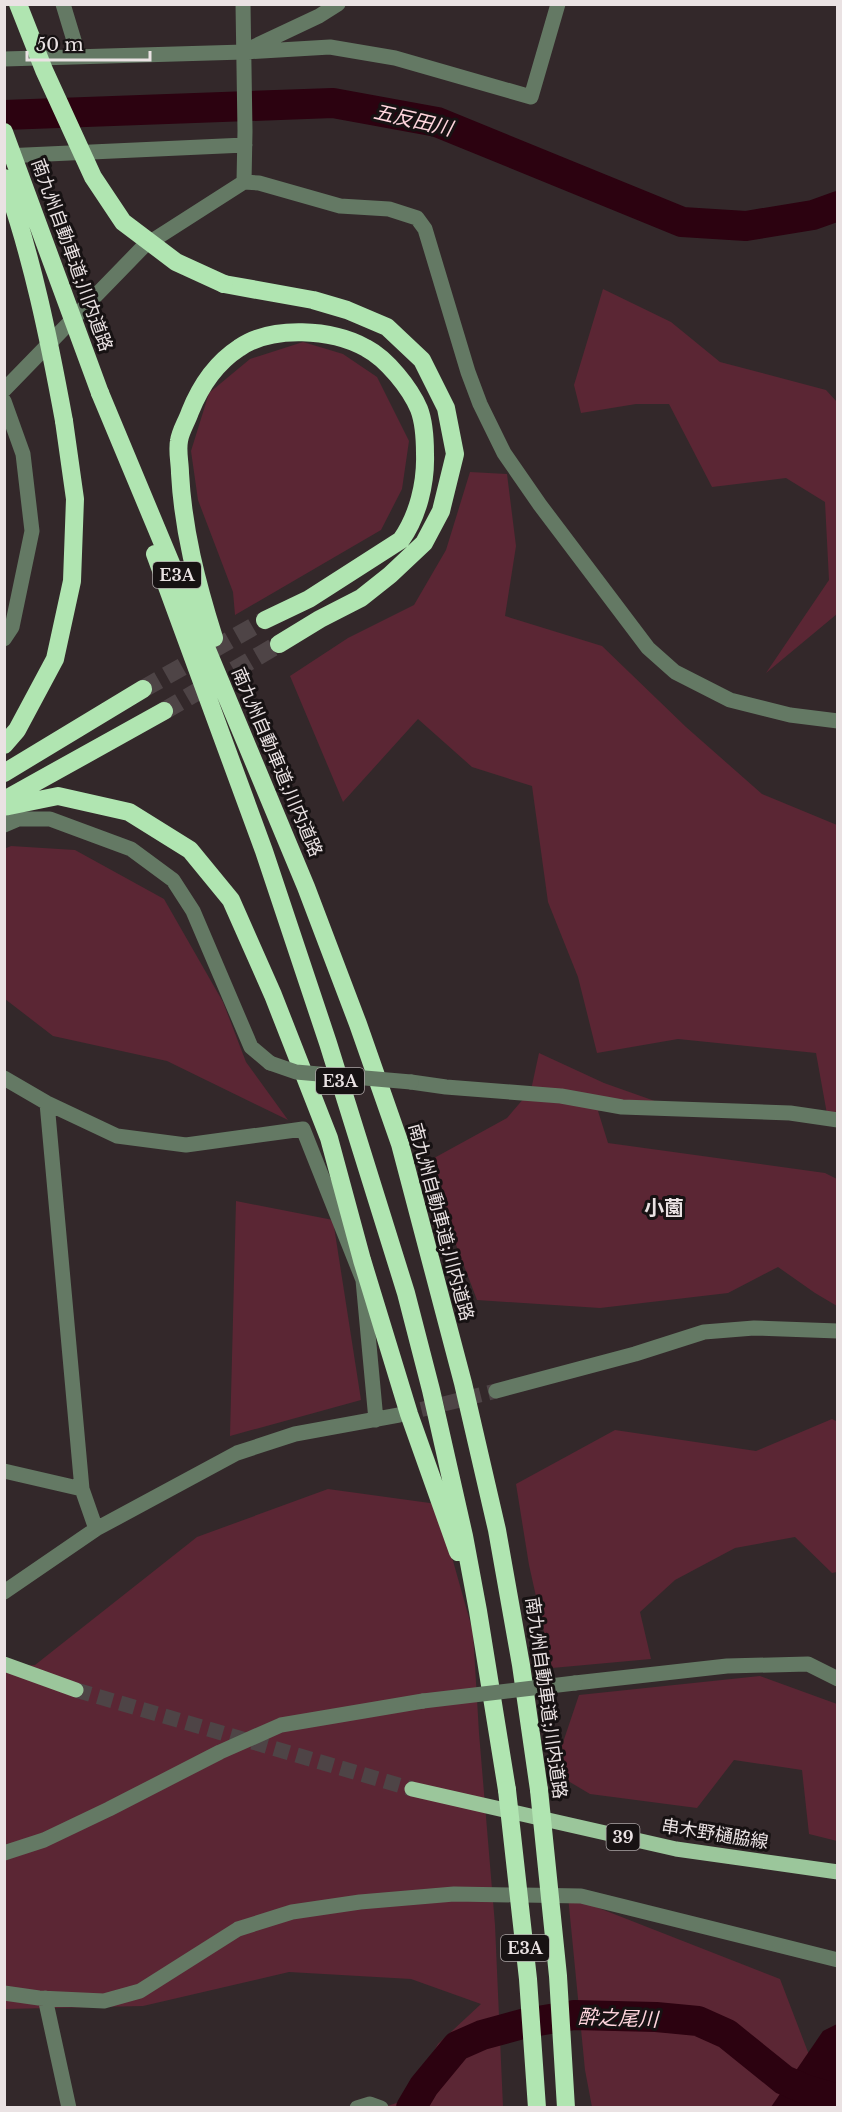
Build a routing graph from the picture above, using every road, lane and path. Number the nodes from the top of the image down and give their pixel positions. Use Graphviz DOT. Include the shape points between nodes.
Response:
graph roads {
  1 [pos="18,4"];
  2 [pos="63,4"];
  3 [pos="243,4"];
  4 [pos="338,4"];
  5 [pos="558,4"];
  6 [pos="244,56"];
  7 [pos="79,57"];
  8 [pos="4,60"];
  9 [pos="4,132"];
  10 [pos="245,138"];
  11 [pos="4,156"];
  12 [pos="4,178"];
  13 [pos="244,182"];
  14 [pos="4,390"];
  15 [pos="100,393"];
  16 [pos="4,401"];
  17 [pos="265,620"];
  18 [pos="4,639"];
  19 [pos="279,644"];
  20 [pos="143,689"];
  21 [pos="164,711"];
  22 [pos="837,721"];
  23 [pos="4,745"];
  24 [pos="4,773"];
  25 [pos="4,800"];
  26 [pos="4,807"];
  27 [pos="4,825"];
  28 [pos="347,993"];
  29 [pos="4,1078"];
  30 [pos="47,1103"];
  31 [pos="837,1120"];
  32 [pos="837,1331"];
  33 [pos="496,1391"];
  34 [pos="399,1415"];
  35 [pos="376,1420"];
  36 [pos="4,1471"];
  37 [pos="82,1489"];
  38 [pos="96,1529"];
  39 [pos="4,1592"];
  40 [pos="478,1611"];
  41 [pos="4,1664"];
  42 [pos="837,1679"];
  43 [pos="76,1690"];
  44 [pos="412,1790"];
  45 [pos="4,1853"];
  46 [pos="837,1872"];
  47 [pos="837,1960"];
  48 [pos="4,1993"];
  49 [pos="45,1998"];
  50 [pos="69,2108"];
  51 [pos="357,2108"];
  52 [pos="381,2108"];
  53 [pos="537,2108"];
  54 [pos="566,2108"];
  1 -- 19 [label="highway, bridge" via="93,177 123,222 176,262 224,284 324,303 387,327 422,360 446,408 455,454 441,511 424,543 361,598"];
  2 -- 7 [label="street"];
  3 -- 6 [label="street"];
  4 -- 6 [label="street"];
  5 -- 6 [label="street" via="531,97 395,58 330,47"];
  6 -- 7 [label="street"];
  6 -- 10 [label="street"];
  7 -- 8 [label="street"];
  9 -- 15 [label="highway, 南九州自動車道;川内道路 / E3A, bridge"];
  10 -- 11 [label="street"];
  10 -- 13 [label="street"];
  12 -- 23 [label="highway, bridge" via="20,223 53,363 75,499 72,581 56,659 17,730"];
  13 -- 14 [label="street" via="144,246"];
  13 -- 22 [label="street" via="340,206 389,209 417,219 425,229 468,372 504,453 648,648 675,672 730,700 790,716"];
  15 -- 28 [label="highway, 南九州自動車道;川内道路 / E3A"];
  15 -- 40 [label="highway, 南九州自動車道;川内道路 / E3A" via="268,863 403,1282 431,1390"];
  16 -- 18 [label="street" via="23,454 32,531 12,627"];
  17 -- 28 [label="highway" via="309,599 401,540 409,529 426,473 420,410 398,375 367,348 312,332 267,335 240,347 221,363 198,391 179,441 181,484 189,546 205,610 222,661 302,854"];
  20 -- 24 [label="highway"];
  21 -- 25 [label="highway"];
  26 -- 40 [label="highway" via="58,796 129,812 190,850 231,900 329,1138 409,1414"];
  27 -- 31 [label="street, bridge" via="18,819 50,819 131,849 173,880 193,911 251,1047 270,1063 296,1072 561,1096 622,1107 790,1113"];
  28 -- 54 [label="highway, 南九州自動車道;川内道路 / E3A, bridge" via="400,1144 463,1383 512,1606 539,1790 558,1976"];
  29 -- 30 [label="street"];
  30 -- 35 [label="street" via="117,1136 186,1145 303,1129 363,1280"];
  30 -- 37 [label="street"];
  32 -- 33 [label="street" via="754,1328 704,1332"];
  34 -- 35 [label="street"];
  35 -- 38 [label="street" via="295,1434 237,1453"];
  36 -- 37 [label="street"];
  37 -- 38 [label="street"];
  38 -- 39 [label="street"];
  40 -- 53 [label="highway, 南九州自動車道;川内道路 / E3A, bridge" via="507,1790 528,1979"];
  41 -- 43 [label="main road"];
  42 -- 45 [label="street, bridge" via="808,1664 727,1666 423,1701 281,1725 44,1840"];
  44 -- 46 [label="main road, 串木野樋脇線 / 39" via="676,1849"];
  47 -- 49 [label="street" via="581,1896 454,1894 292,1912 238,1929 140,1990 104,2001"];
  48 -- 49 [label="street"];
  49 -- 50 [label="street"];
  51 -- 52 [label="street" via="370,2104"];
}
